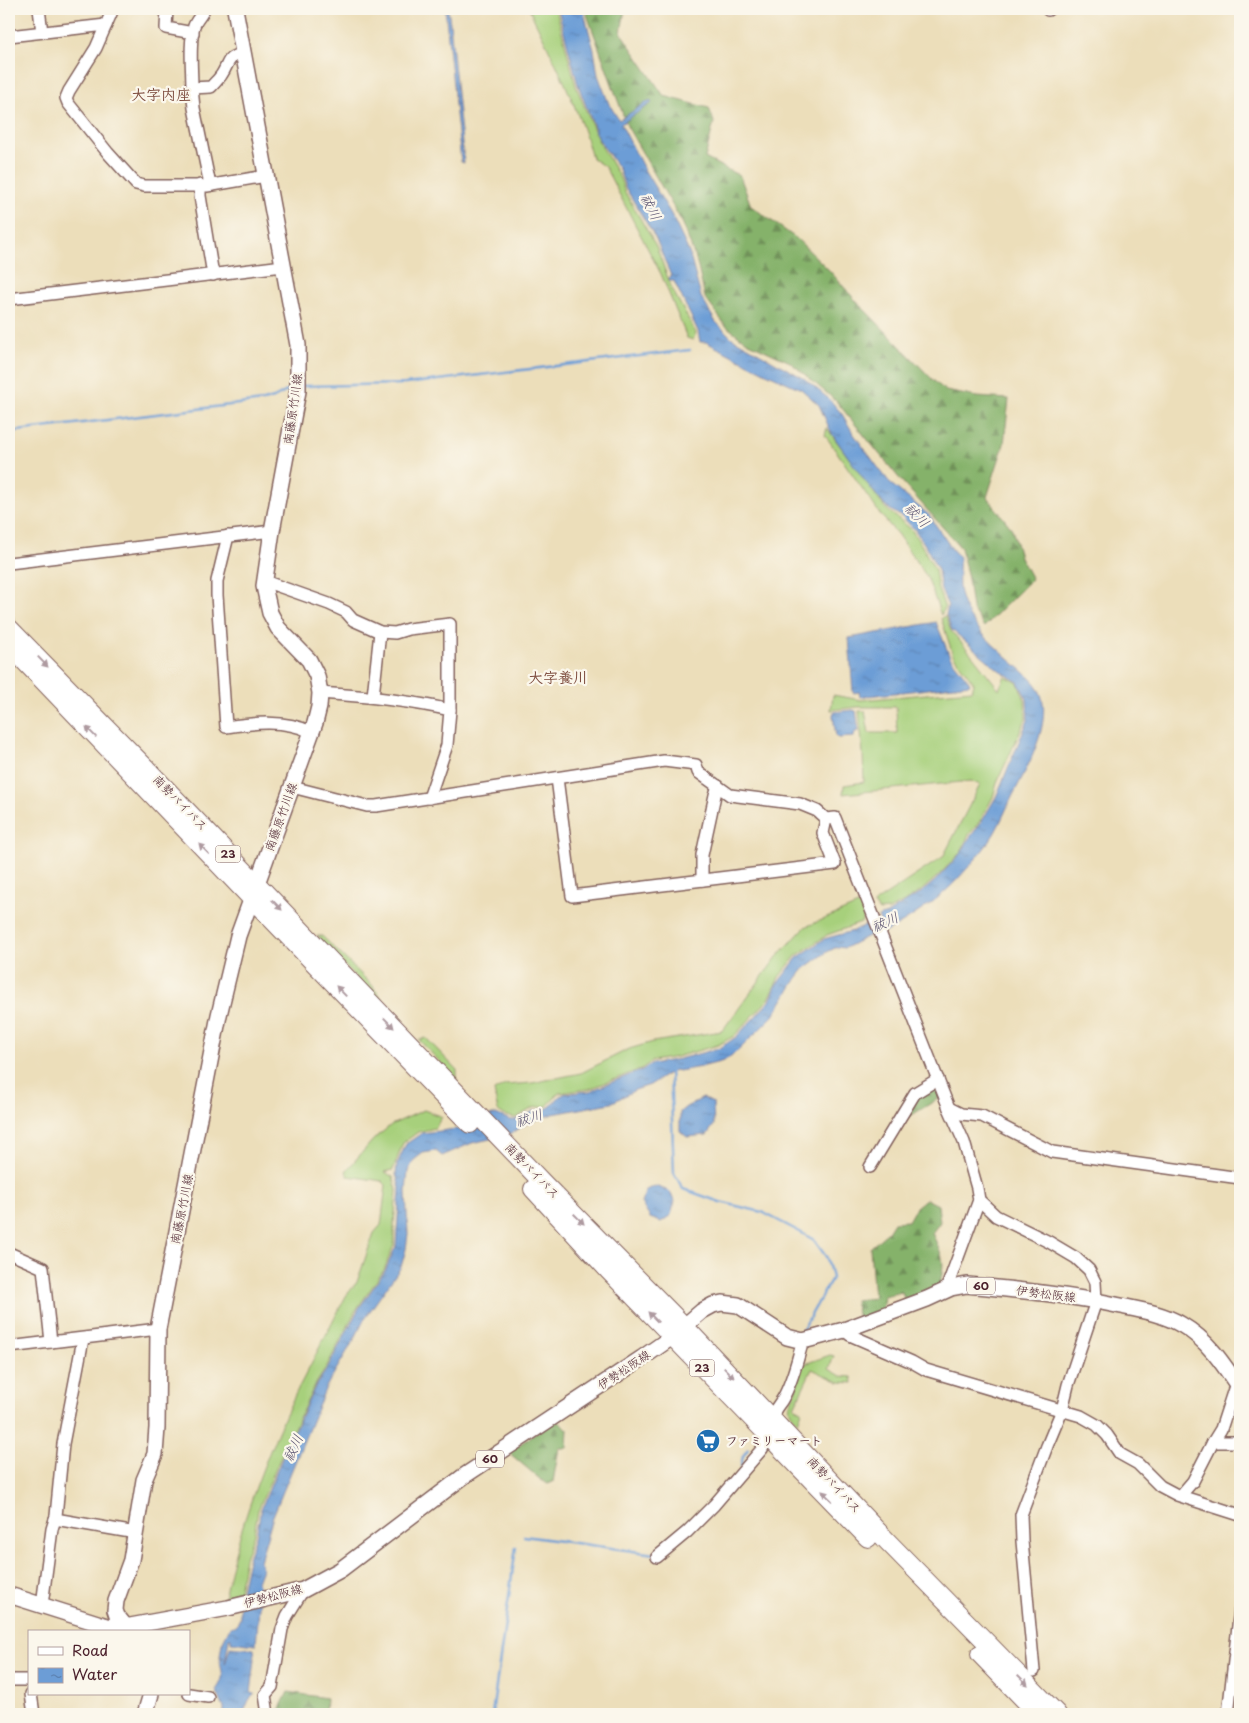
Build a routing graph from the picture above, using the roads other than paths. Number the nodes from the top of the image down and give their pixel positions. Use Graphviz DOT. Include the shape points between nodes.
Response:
graph roads {
  1 [pos="39,9"];
  2 [pos="113,9"];
  3 [pos="167,9"];
  4 [pos="204,9"];
  5 [pos="235,9"];
  6 [pos="106,25"];
  7 [pos="42,32"];
  8 [pos="193,33"];
  9 [pos="9,36"];
  10 [pos="243,53"];
  11 [pos="192,88"];
  12 [pos="266,176"];
  13 [pos="205,185"];
  14 [pos="283,266"];
  15 [pos="213,275"];
  16 [pos="9,299"];
  17 [pos="272,531"];
  18 [pos="228,536"];
  19 [pos="9,563"];
  20 [pos="264,581"];
  21 [pos="9,628"];
  22 [pos="380,632"];
  23 [pos="9,646"];
  24 [pos="320,693"];
  25 [pos="373,696"];
  26 [pos="450,710"];
  27 [pos="311,732"];
  28 [pos="557,778"];
  29 [pos="718,786"];
  30 [pos="292,787"];
  31 [pos="429,798"];
  32 [pos="826,819"];
  33 [pos="702,880"];
  34 [pos="254,891"];
  35 [pos="938,1079"];
  36 [pos="949,1108"];
  37 [pos="870,1167"];
  38 [pos="1240,1178"];
  39 [pos="979,1200"];
  40 [pos="9,1253"];
  41 [pos="946,1290"];
  42 [pos="1096,1301"];
  43 [pos="158,1329"];
  44 [pos="844,1330"];
  45 [pos="678,1331"];
  46 [pos="83,1339"];
  47 [pos="803,1341"];
  48 [pos="51,1342"];
  49 [pos="9,1347"];
  50 [pos="1238,1386"];
  51 [pos="1062,1410"];
  52 [pos="769,1427"];
  53 [pos="1213,1442"];
  54 [pos="1240,1442"];
  55 [pos="1182,1495"];
  56 [pos="1240,1515"];
  57 [pos="56,1518"];
  58 [pos="136,1533"];
  59 [pos="657,1557"];
  60 [pos="303,1590"];
  61 [pos="9,1595"];
  62 [pos="42,1605"];
  63 [pos="1240,1608"];
  64 [pos="127,1630"];
  65 [pos="1034,1671"];
  66 [pos="1236,1679"];
  67 [pos="9,1680"];
  68 [pos="28,1680"];
  69 [pos="190,1694"];
  70 [pos="31,1696"];
  71 [pos="150,1696"];
  72 [pos="208,1697"];
  73 [pos="34,1714"];
  74 [pos="145,1714"];
  75 [pos="268,1714"];
  76 [pos="1038,1714"];
  77 [pos="1057,1714"];
  78 [pos="1228,1714"];
  1 -- 7 [label="street"];
  2 -- 6 [label="street"];
  3 -- 8 [label="street" via="166,28"];
  4 -- 8 [label="street"];
  5 -- 10 [label="main road, 南藤原竹川線"];
  6 -- 7 [label="street"];
  6 -- 13 [label="street" via="96,48 69,91 68,103 136,184"];
  7 -- 9 [label="street"];
  8 -- 11 [label="street"];
  10 -- 11 [label="street" via="226,63 211,87"];
  10 -- 12 [label="main road, 南藤原竹川線"];
  11 -- 13 [label="street"];
  12 -- 13 [label="street"];
  12 -- 14 [label="main road, 南藤原竹川線"];
  13 -- 15 [label="street" via="200,196"];
  14 -- 15 [label="street"];
  14 -- 17 [label="main road, 南藤原竹川線" via="298,345 298,387"];
  15 -- 16 [label="street"];
  17 -- 18 [label="street"];
  17 -- 20 [label="main road, 南藤原竹川線"];
  18 -- 19 [label="street"];
  18 -- 27 [label="street" via="217,582 226,727 281,724"];
  20 -- 22 [label="street" via="329,604"];
  20 -- 24 [label="main road, 南藤原竹川線" via="270,614 278,628 309,660 317,676"];
  21 -- 34 [label="highway, 南勢バイパス / 23, one-way" via="145,767"];
  22 -- 25 [label="street"];
  22 -- 26 [label="street" via="395,633 450,624"];
  34 -- 23 [label="highway, 南勢バイパス / 23, one-way"];
  24 -- 25 [label="street"];
  24 -- 27 [label="main road, 南藤原竹川線"];
  25 -- 26 [label="street"];
  26 -- 31 [label="street" via="447,745"];
  27 -- 30 [label="main road, 南藤原竹川線"];
  28 -- 29 [label="street" via="664,761 696,765 698,772"];
  28 -- 31 [label="street"];
  28 -- 33 [label="street" via="572,896"];
  29 -- 32 [label="street" via="730,795 800,804 817,810"];
  29 -- 33 [label="street" via="702,855"];
  30 -- 31 [label="street" via="366,806"];
  30 -- 34 [label="main road, 南藤原竹川線"];
  32 -- 33 [label="street" via="823,833 835,864"];
  32 -- 35 [label="street" via="835,818"];
  34 -- 43 [label="main road, 南藤原竹川線" via="238,936 219,1015"];
  34 -- 45 [label="highway, 南勢バイパス / 23"];
  35 -- 36 [label="street"];
  35 -- 37 [label="street" via="915,1093"];
  36 -- 38 [label="street" via="961,1114 982,1116 1052,1152"];
  36 -- 39 [label="street" via="964,1142"];
  39 -- 41 [label="street"];
  39 -- 42 [label="street" via="996,1216 1076,1258 1092,1274"];
  40 -- 48 [label="street" via="43,1268"];
  41 -- 42 [label="main road, 伊勢松阪線 / 60" via="967,1285"];
  41 -- 44 [label="main road, 伊勢松阪線 / 60"];
  42 -- 50 [label="main road, 伊勢松阪線 / 60" via="1156,1314 1182,1325 1216,1354"];
  42 -- 51 [label="street"];
  43 -- 46 [label="street"];
  43 -- 58 [label="main road, 南藤原竹川線" via="157,1439 153,1462 144,1480"];
  44 -- 47 [label="main road, 伊勢松阪線 / 60"];
  44 -- 51 [label="street" via="926,1370"];
  45 -- 47 [label="main road, 伊勢松阪線 / 60" via="713,1305 730,1303 748,1311 786,1337"];
  45 -- 52 [label="highway, 南勢バイパス / 23"];
  45 -- 60 [label="main road, 伊勢松阪線 / 60" via="464,1476 340,1570"];
  46 -- 48 [label="street"];
  46 -- 57 [label="street" via="63,1444"];
  47 -- 52 [label="street" via="790,1383 784,1398 773,1411"];
  48 -- 49 [label="street"];
  50 -- 53 [label="street"];
  51 -- 55 [label="street" via="1097,1425 1120,1454 1138,1464 1160,1486"];
  51 -- 65 [label="street" via="1021,1515"];
  52 -- 59 [label="street" via="762,1449 714,1505"];
  76 -- 52 [label="highway, 南勢バイパス / 23, one-way"];
  52 -- 77 [label="highway, 南勢バイパス / 23, one-way" via="888,1542"];
  53 -- 54 [label="street"];
  53 -- 55 [label="street"];
  55 -- 56 [label="street"];
  57 -- 58 [label="street"];
  57 -- 62 [label="street"];
  58 -- 64 [label="main road, 南藤原竹川線" via="115,1610"];
  60 -- 64 [label="main road, 伊勢松阪線 / 60"];
  60 -- 75 [label="street" via="282,1629 272,1687 264,1696"];
  61 -- 62 [label="main road, 伊勢松阪線 / 60"];
  62 -- 64 [label="main road, 伊勢松阪線 / 60"];
  63 -- 66 [label="street"];
  66 -- 78 [label="street"];
  67 -- 68 [label="street"];
  69 -- 72 [label="street"];
  70 -- 73 [label="street"];
  71 -- 74 [label="main road"];
}
